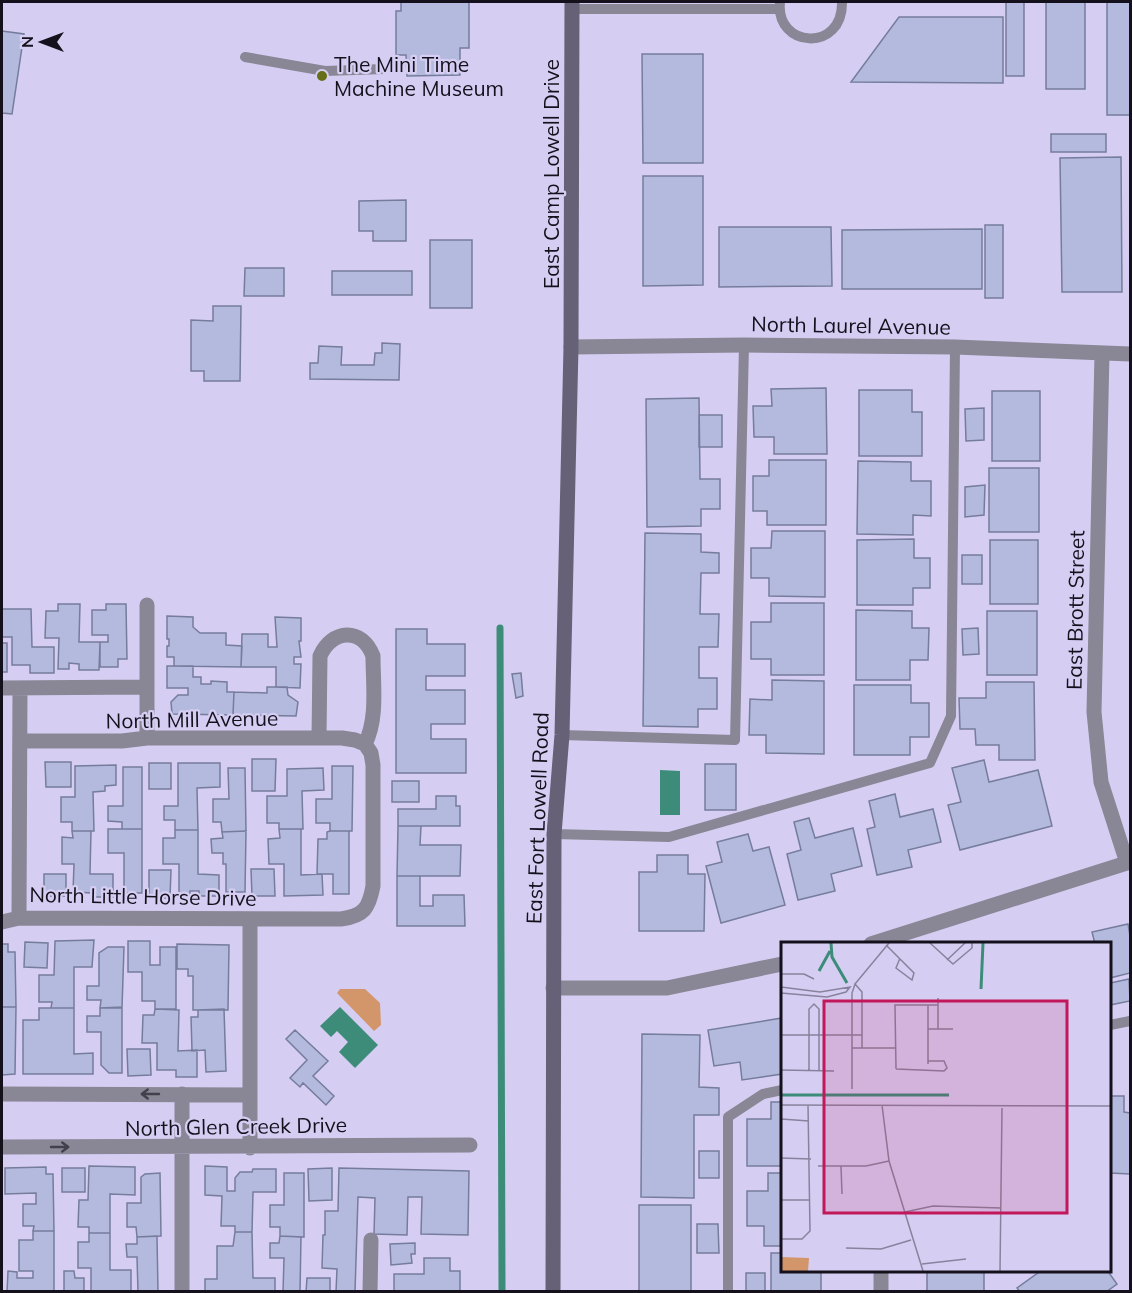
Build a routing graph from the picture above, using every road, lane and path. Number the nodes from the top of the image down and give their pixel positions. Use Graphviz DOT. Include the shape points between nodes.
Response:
graph roads {
  1 [pos="842,2"];
  2 [pos="572,5"];
  3 [pos="779,5"];
  4 [pos="245,57"];
  5 [pos="384,69"];
  6 [pos="744,345"];
  7 [pos="572,347"];
  8 [pos="955,347"];
  9 [pos="1102,354"];
  10 [pos="1131,354"];
  11 [pos="147,605"];
  12 [pos="147,687"];
  13 [pos="2,688"];
  14 [pos="20,688"];
  15 [pos="562,735"];
  16 [pos="147,738"];
  17 [pos="320,738"];
  18 [pos="20,741"];
  19 [pos="365,744"];
  20 [pos="554,834"];
  21 [pos="1129,866"];
  22 [pos="19,918"];
  23 [pos="250,919"];
  24 [pos="2,921"];
  25 [pos="878,942"];
  26 [pos="781,964"];
  27 [pos="553,988"];
  28 [pos="1131,1021"];
  29 [pos="1111,1025"];
  30 [pos="781,1090"];
  31 [pos="2,1094"];
  32 [pos="182,1094"];
  33 [pos="250,1095"];
  34 [pos="470,1145"];
  35 [pos="2,1147"];
  36 [pos="182,1148"];
  37 [pos="250,1148"];
  38 [pos="371,1240"];
  39 [pos="881,1272"];
  40 [pos="182,1292"];
  41 [pos="370,1292"];
  42 [pos="554,1292"];
  43 [pos="728,1292"];
  44 [pos="881,1292"];
  1 -- 3 [label="lane" via="842,13 832,31 812,39 793,33 781,18"];
  2 -- 3 [label="lane"];
  2 -- 7 [label="main road, East Camp Lowell Drive"];
  4 -- 5 [label="lane" via="325,71"];
  6 -- 7 [label="street, North Laurel Avenue"];
  6 -- 8 [label="street, North Laurel Avenue"];
  6 -- 15 [label="lane" via="735,740"];
  7 -- 15 [label="main road, East Fort Lowell Road"];
  8 -- 9 [label="street, North Laurel Avenue"];
  8 -- 20 [label="lane" via="951,716 930,763 669,837"];
  9 -- 10 [label="street, North Laurel Avenue"];
  9 -- 21 [label="street, East Brott Street" via="1094,712 1101,782"];
  11 -- 12 [label="street"];
  12 -- 14 [label="street"];
  12 -- 16 [label="street"];
  13 -- 14 [label="street"];
  14 -- 18 [label="street, North Little Horse Drive"];
  15 -- 20 [label="main road, East Fort Lowell Road"];
  16 -- 17 [label="street, North Mill Avenue"];
  16 -- 18 [label="street, North Mill Avenue"];
  17 -- 19 [label="street, North Mill Avenue"];
  17 -- 19 [label="street" via="320,656 330,640 356,636 373,656 373,718"];
  18 -- 22 [label="street, North Little Horse Drive"];
  19 -- 23 [label="street, North Little Horse Drive" via="373,765 373,886 369,915 341,919"];
  20 -- 27 [label="main road, East Fort Lowell Road"];
  21 -- 25 [label="street"];
  22 -- 23 [label="street, North Little Horse Drive"];
  22 -- 24 [label="street"];
  23 -- 33 [label="street"];
  26 -- 27 [label="street" via="667,988"];
  27 -- 42 [label="main road, East Fort Lowell Road"];
  28 -- 29 [label="lane"];
  30 -- 43 [label="lane" via="763,1094 728,1118"];
  32 -- 31 [label="street, North Glen Creek Drive, one-way"];
  32 -- 33 [label="street, North Glen Creek Drive"];
  32 -- 36 [label="street"];
  33 -- 37 [label="street"];
  34 -- 37 [label="street, North Glen Creek Drive"];
  35 -- 36 [label="street, North Glen Creek Drive, one-way"];
  36 -- 37 [label="street, North Glen Creek Drive"];
  36 -- 40 [label="street"];
  38 -- 41 [label="street"];
  39 -- 44 [label="street"];
}
